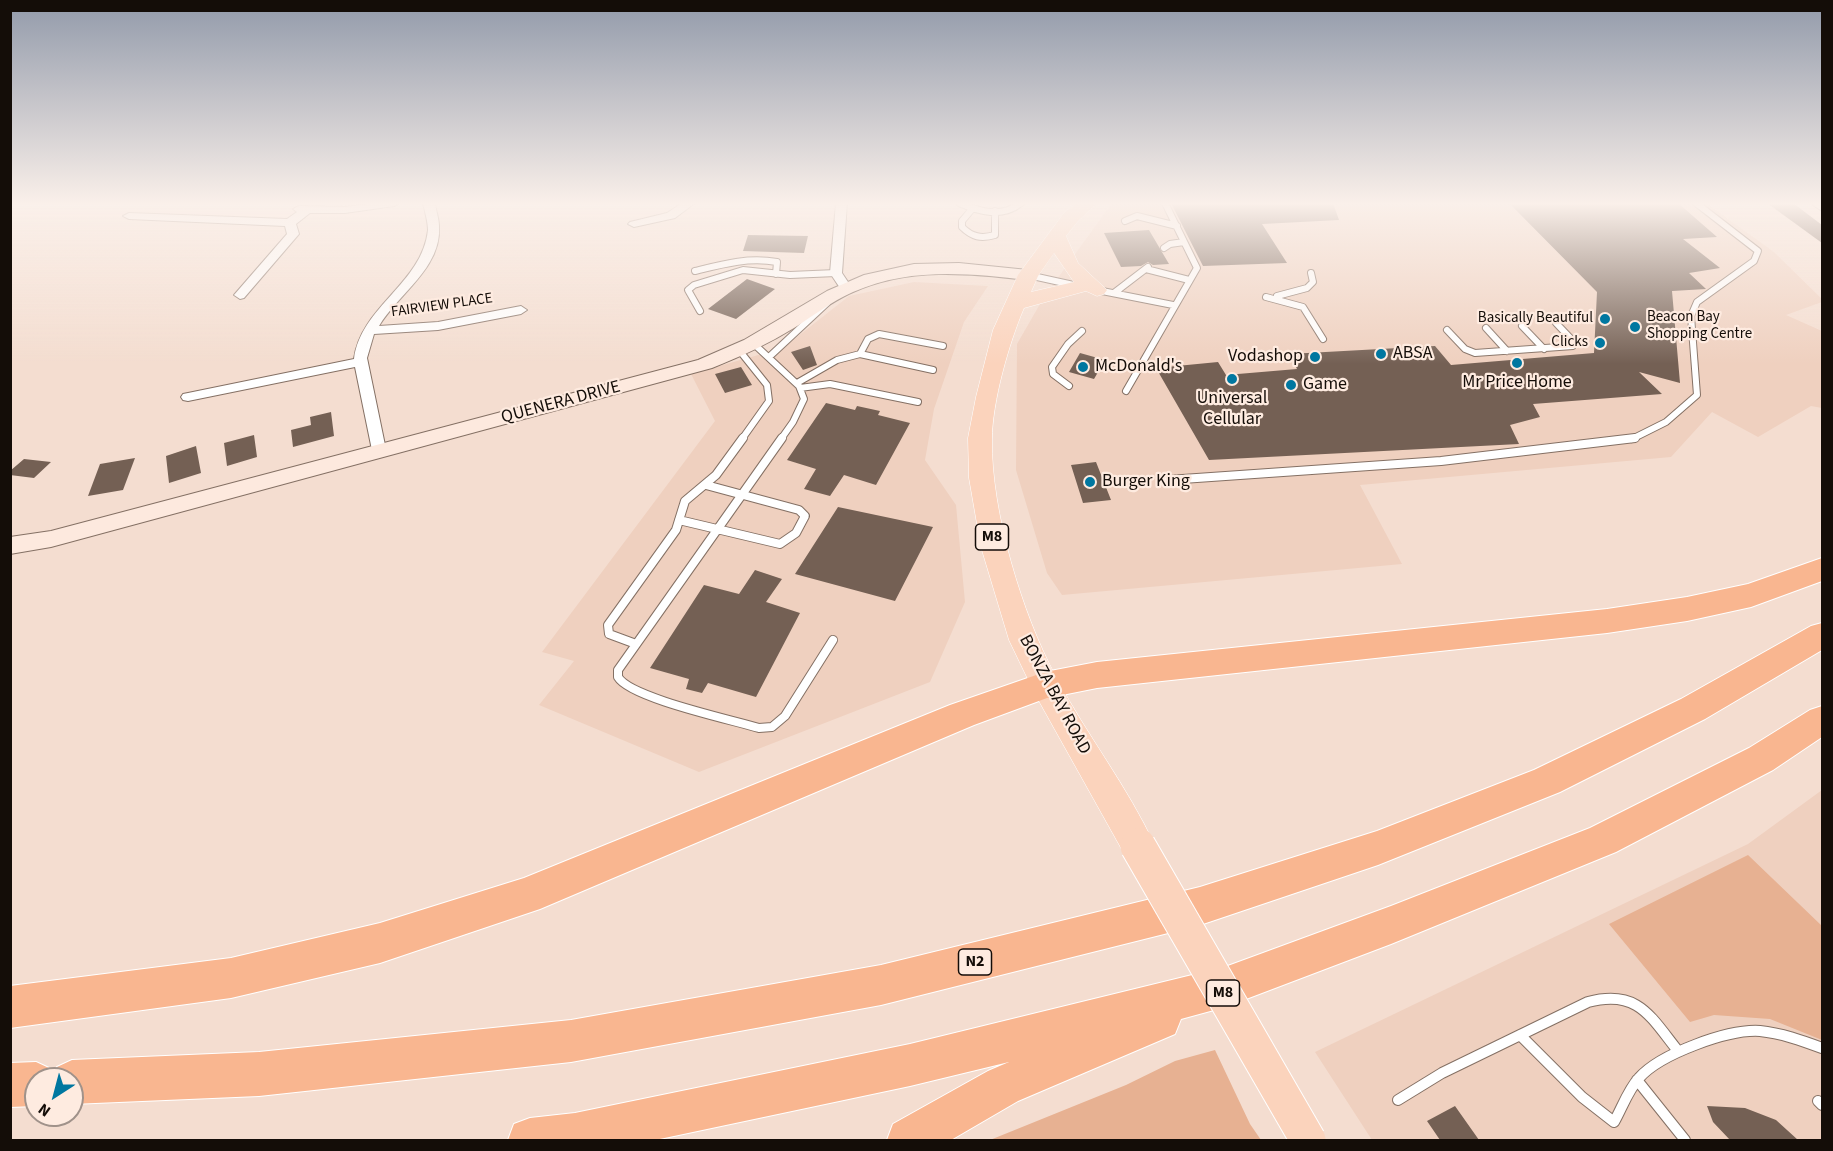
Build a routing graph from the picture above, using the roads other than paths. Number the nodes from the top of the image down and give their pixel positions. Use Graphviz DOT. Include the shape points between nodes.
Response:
graph roads {
  1 [pos="274,257"];
  2 [pos="427,257"];
  3 [pos="839,257"];
  4 [pos="1042,257"];
  5 [pos="1067,257"];
  6 [pos="1191,257"];
  7 [pos="1757,257"];
  8 [pos="1147,268"];
  9 [pos="695,271"];
  10 [pos="1311,273"];
  11 [pos="776,274"];
  12 [pos="1028,275"];
  13 [pos="1189,280"];
  14 [pos="838,285"];
  15 [pos="1098,290"];
  16 [pos="240,295"];
  17 [pos="1277,296"];
  18 [pos="1266,297"];
  19 [pos="1015,304"];
  20 [pos="1173,305"];
  21 [pos="521,310"];
  22 [pos="700,311"];
  23 [pos="1556,323"];
  24 [pos="1522,326"];
  25 [pos="1486,328"];
  26 [pos="1447,330"];
  27 [pos="368,331"];
  28 [pos="1082,331"];
  29 [pos="1323,339"];
  30 [pos="943,346"];
  31 [pos="1544,349"];
  32 [pos="754,350"];
  33 [pos="1507,351"];
  34 [pos="860,354"];
  35 [pos="360,362"];
  36 [pos="933,370"];
  37 [pos="799,386"];
  38 [pos="1069,386"];
  39 [pos="1126,391"];
  40 [pos="188,397"];
  41 [pos="918,402"];
  42 [pos="379,450"];
  43 [pos="1168,480"];
  44 [pos="706,485"];
  45 [pos="742,494"];
  46 [pos="679,520"];
  47 [pos="717,528"];
  48 [pos="82,530"];
  49 [pos="10,532"];
  50 [pos="10,546"];
  51 [pos="1822,569"];
  52 [pos="1822,635"];
  53 [pos="833,640"];
  54 [pos="636,644"];
  55 [pos="1045,685"];
  56 [pos="1822,720"];
  57 [pos="1391,925"];
  58 [pos="10,1007"];
  59 [pos="1520,1035"];
  60 [pos="1822,1048"];
  61 [pos="1678,1051"];
  62 [pos="1636,1080"];
  63 [pos="84,1081"];
  64 [pos="1398,1100"];
  65 [pos="530,1140"];
  66 [pos="909,1140"];
  67 [pos="1308,1140"];
  68 [pos="1685,1140"];
  1 -- 16 [label="street"];
  2 -- 27 [label="street"];
  3 -- 14 [label="street"];
  4 -- 12 [label="main road, BONZA BAY ROAD / M8"];
  5 -- 15 [label="main road" via="1066,262 1078,275"];
  6 -- 13 [label="lane" via="1197,268"];
  7 -- 43 [label="lane" via="1697,302 1692,316 1697,395 1666,422 1632,440 1441,461"];
  8 -- 13 [label="lane"];
  8 -- 15 [label="lane"];
  9 -- 11 [label="lane" via="748,259 777,262"];
  10 -- 17 [label="lane" via="1313,282 1307,288"];
  11 -- 14 [label="lane"];
  11 -- 22 [label="lane" via="743,270 694,285 688,290"];
  12 -- 14 [label="street, QUENERA DRIVE" via="937,267"];
  12 -- 15 [label="lane"];
  12 -- 19 [label="main road, BONZA BAY ROAD / M8"];
  13 -- 20 [label="lane"];
  14 -- 32 [label="street, QUENERA DRIVE"];
  15 -- 19 [label="main road" via="1031,298"];
  15 -- 20 [label="lane"];
  18 -- 29 [label="lane" via="1303,307"];
  19 -- 55 [label="main road, BONZA BAY ROAD / M8" via="1004,330 987,397 980,438 981,478 994,547 1023,640"];
  20 -- 39 [label="lane"];
  21 -- 27 [label="street, FAIRVIEW PLACE" via="438,326"];
  23 -- 31 [label="lane" via="1574,344"];
  24 -- 31 [label="lane"];
  25 -- 33 [label="lane"];
  26 -- 33 [label="lane" via="1471,352"];
  27 -- 35 [label="street" via="361,346"];
  28 -- 38 [label="lane" via="1052,367 1053,374"];
  30 -- 34 [label="lane" via="879,334 868,339"];
  31 -- 33 [label="lane"];
  32 -- 37 [label="lane"];
  32 -- 42 [label="street, QUENERA DRIVE"];
  32 -- 44 [label="lane" via="769,401"];
  34 -- 36 [label="lane"];
  34 -- 37 [label="lane" via="837,360"];
  35 -- 40 [label="street"];
  35 -- 42 [label="street"];
  37 -- 41 [label="lane" via="830,384"];
  37 -- 45 [label="lane" via="804,399 793,422"];
  42 -- 48 [label="street, QUENERA DRIVE"];
  44 -- 45 [label="lane"];
  44 -- 46 [label="lane" via="686,501"];
  45 -- 47 [label="lane"];
  45 -- 47 [label="lane" via="799,510 805,516 801,527 780,544"];
  46 -- 47 [label="lane"];
  46 -- 54 [label="lane" via="676,530 608,625 609,634"];
  47 -- 54 [label="lane"];
  48 -- 49 [label="street, QUENERA DRIVE"];
  48 -- 50 [label="street, QUENERA DRIVE"];
  51 -- 55 [label="highway" via="1750,595 1619,620 1097,675"];
  52 -- 63 [label="highway, N2" via="1693,709 1547,781 1377,848 1200,906 881,985 571,1041 259,1074"];
  53 -- 54 [label="lane" via="785,716 772,727 759,728 628,687 620,681 618,670"];
  55 -- 58 [label="highway" via="970,712 526,896 380,943 231,978"];
  55 -- 67 [label="main road, BONZA BAY ROAD / M8, bridge"];
  56 -- 57 [label="highway" via="1761,759 1603,840"];
  57 -- 65 [label="highway" via="1214,990 910,1065 574,1135"];
  57 -- 66 [label="highway" via="1074,1054 1003,1086"];
  59 -- 61 [label="lane" via="1588,1002 1613,997 1647,1013"];
  59 -- 62 [label="lane" via="1582,1097 1614,1122"];
  59 -- 64 [label="lane" via="1442,1073"];
  60 -- 61 [label="lane" via="1759,1031 1710,1039"];
  61 -- 62 [label="lane"];
  62 -- 68 [label="lane"];
}
